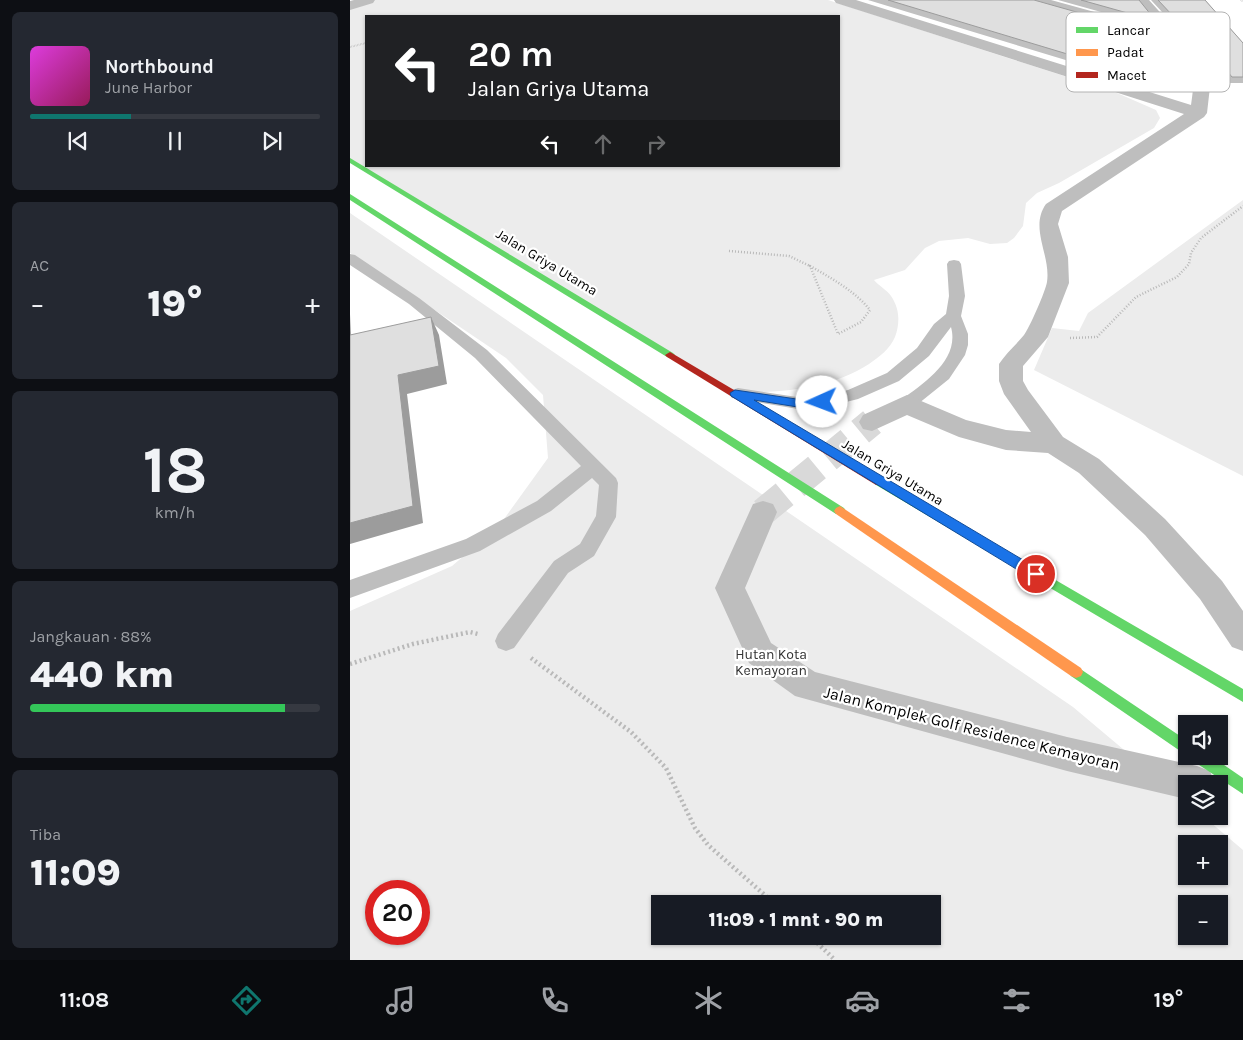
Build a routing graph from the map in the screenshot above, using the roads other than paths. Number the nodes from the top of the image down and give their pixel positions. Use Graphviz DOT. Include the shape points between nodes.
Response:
graph roads {
  1 [pos="368,0"];
  2 [pos="841,0"];
  3 [pos="1035,0"];
  4 [pos="1141,0"];
  5 [pos="350,6"];
  6 [pos="1078,12"];
  7 [pos="1152,12"];
  8 [pos="1066,71"];
  9 [pos="1132,92"];
  10 [pos="1201,92"];
  11 [pos="1198,113"];
  12 [pos="350,160"];
  13 [pos="350,196"];
  14 [pos="350,258"];
  15 [pos="954,264"];
  16 [pos="953,316"];
  17 [pos="735,393"];
  18 [pos="907,404"];
  19 [pos="872,422"];
  20 [pos="1054,444"];
  21 [pos="593,467"];
  22 [pos="763,512"];
  23 [pos="350,589"];
  24 [pos="1243,637"];
  25 [pos="506,641"];
  26 [pos="1243,696"];
  27 [pos="1178,743"];
  28 [pos="1211,765"];
  29 [pos="1178,779"];
  30 [pos="1243,787"];
  31 [pos="1228,791"];
  32 [pos="1243,794"];
  1 -- 5 [label="street"];
  2 -- 8 [label="street"];
  3 -- 6 [label="street"];
  4 -- 7 [label="street"];
  9 -- 11 [label="street"];
  10 -- 11 [label="street"];
  11 -- 20 [label="street" via="1053,208 1048,224 1057,257 1058,283 1036,337 1011,364 1011,381"];
  12 -- 17 [label="main road, Jalan Griya Utama"];
  13 -- 27 [label="main road" via="819,496"];
  14 -- 21 [label="lane" via="414,301 481,354"];
  15 -- 16 [label="lane" via="957,291"];
  16 -- 17 [label="lane" via="905,369 852,395 810,405"];
  16 -- 18 [label="lane" via="960,332 954,360 926,391"];
  17 -- 26 [label="main road, Jalan Griya Utama"];
  18 -- 19 [label="street"];
  18 -- 20 [label="street" via="959,428 1006,440"];
  20 -- 24 [label="street" via="1089,466 1155,527 1211,590"];
  21 -- 23 [label="lane" via="544,506 473,545"];
  21 -- 25 [label="lane" via="609,483 606,517 587,550 561,567"];
  22 -- 29 [label="street, Jalan Komplek Golf Residence Kemayoran" via="730,588 760,653 807,685"];
  28 -- 30 [label="main road"];
  31 -- 32 [label="street"];
}
